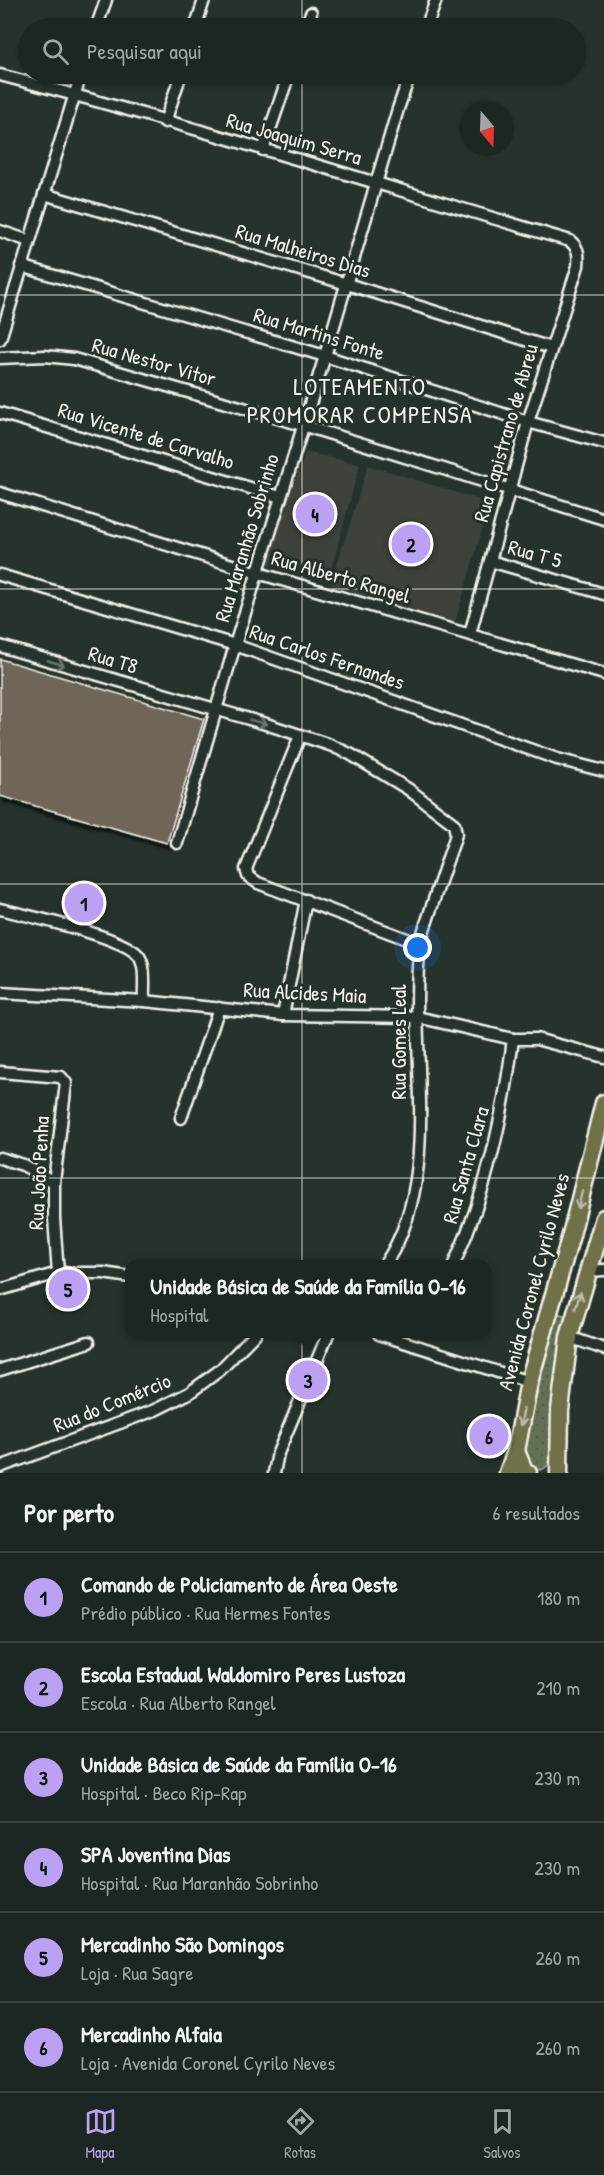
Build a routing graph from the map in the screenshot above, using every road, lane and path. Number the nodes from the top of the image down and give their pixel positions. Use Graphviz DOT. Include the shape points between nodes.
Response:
graph roads {
  1 [pos="106,0"];
  2 [pos="204,0"];
  3 [pos="436,0"];
  4 [pos="311,13"];
  5 [pos="100,18"];
  6 [pos="198,18"];
  7 [pos="309,18"];
  8 [pos="430,18"];
  9 [pos="0,75"];
  10 [pos="18,80"];
  11 [pos="33,84"];
  12 [pos="78,84"];
  13 [pos="178,84"];
  14 [pos="286,84"];
  15 [pos="407,84"];
  16 [pos="74,95"];
  17 [pos="165,122"];
  18 [pos="263,150"];
  19 [pos="377,184"];
  20 [pos="44,194"];
  21 [pos="0,231"];
  22 [pos="29,241"];
  23 [pos="575,245"];
  24 [pos="21,266"];
  25 [pos="347,284"];
  26 [pos="0,339"];
  27 [pos="551,348"];
  28 [pos="325,356"];
  29 [pos="0,358"];
  30 [pos="0,413"];
  31 [pos="528,422"];
  32 [pos="302,425"];
  33 [pos="604,443"];
  34 [pos="508,490"];
  35 [pos="0,492"];
  36 [pos="280,497"];
  37 [pos="604,519"];
  38 [pos="490,561"];
  39 [pos="258,573"];
  40 [pos="0,575"];
  41 [pos="604,594"];
  42 [pos="470,634"];
  43 [pos="235,645"];
  44 [pos="0,646"];
  45 [pos="604,674"];
  46 [pos="216,711"];
  47 [pos="300,736"];
  48 [pos="604,771"];
  49 [pos="450,820"];
  50 [pos="177,843"];
  51 [pos="306,900"];
  52 [pos="0,909"];
  53 [pos="420,944"];
  54 [pos="0,993"];
  55 [pos="144,1001"];
  56 [pos="219,1008"];
  57 [pos="283,1015"];
  58 [pos="417,1017"];
  59 [pos="513,1039"];
  60 [pos="604,1057"];
  61 [pos="0,1072"];
  62 [pos="604,1103"];
  63 [pos="181,1118"];
  64 [pos="0,1158"];
  65 [pos="54,1182"];
  66 [pos="604,1218"];
  67 [pos="388,1260"];
  68 [pos="456,1260"];
  69 [pos="596,1270"];
  70 [pos="58,1273"];
  71 [pos="125,1276"];
  72 [pos="0,1290"];
  73 [pos="569,1336"];
  74 [pos="251,1338"];
  75 [pos="326,1338"];
  76 [pos="393,1338"];
  77 [pos="421,1338"];
  78 [pos="89,1342"];
  79 [pos="418,1345"];
  80 [pos="604,1349"];
  81 [pos="0,1370"];
  82 [pos="529,1382"];
  83 [pos="516,1451"];
  84 [pos="559,1466"];
  85 [pos="0,1467"];
  86 [pos="274,1473"];
  87 [pos="508,1473"];
  88 [pos="528,1473"];
  89 [pos="547,1473"];
  1 -- 5 [label="street"];
  2 -- 6 [label="street"];
  3 -- 8 [label="street"];
  4 -- 7 [label="street"];
  9 -- 10 [label="street, Rua Joaquim Serra"];
  11 -- 16 [label="street, Rua Joaquim Serra"];
  12 -- 16 [label="street"];
  13 -- 17 [label="street"];
  14 -- 18 [label="street"];
  15 -- 19 [label="street, Rua Maranhão Sobrinho"];
  16 -- 17 [label="street, Rua Joaquim Serra"];
  16 -- 20 [label="street"];
  17 -- 18 [label="street, Rua Joaquim Serra"];
  18 -- 19 [label="street, Rua Joaquim Serra"];
  19 -- 23 [label="street, Rua Joaquim Serra"];
  19 -- 25 [label="street, Rua Maranhão Sobrinho"];
  20 -- 22 [label="street"];
  20 -- 25 [label="street, Rua Malheiros Dias"];
  21 -- 22 [label="street"];
  22 -- 24 [label="street"];
  23 -- 27 [label="street, Rua Capistrano de Abreu" via="578,266"];
  24 -- 26 [label="street"];
  24 -- 28 [label="street, Rua Martins Fonte"];
  25 -- 27 [label="street, Rua Malheiros Dias"];
  25 -- 28 [label="street, Rua Maranhão Sobrinho"];
  27 -- 31 [label="street, Rua Capistrano de Abreu"];
  28 -- 31 [label="street, Rua Martins Fonte"];
  28 -- 32 [label="street, Rua Maranhão Sobrinho"];
  29 -- 32 [label="street, Rua Nestor Vitor" via="74,359"];
  30 -- 36 [label="street, Rua Vicente de Carvalho"];
  31 -- 33 [label="street, Rua Martins Fonte"];
  31 -- 34 [label="street, Rua Capistrano de Abreu"];
  32 -- 34 [label="street, Rua Nestor Vitor"];
  32 -- 36 [label="street, Rua Maranhão Sobrinho"];
  34 -- 37 [label="street, Rua Nestor Vitor"];
  34 -- 38 [label="street, Rua Capistrano de Abreu"];
  35 -- 39 [label="street, Rua Alberto Rangel"];
  36 -- 39 [label="street, Rua Maranhão Sobrinho"];
  38 -- 41 [label="street, Rua T 5"];
  38 -- 42 [label="street, Rua Capistrano de Abreu"];
  39 -- 42 [label="street, Rua Alberto Rangel"];
  39 -- 43 [label="street, Rua Maranhão Sobrinho"];
  40 -- 43 [label="street, Rua Carlos Fernandes"];
  42 -- 45 [label="street, Rua Alberto Rangel"];
  43 -- 46 [label="street, Rua Maranhão Sobrinho"];
  43 -- 48 [label="street, Rua Carlos Fernandes" via="557,759"];
  44 -- 46 [label="street, Rua T8, one-way"];
  46 -- 47 [label="street, Rua T8, one-way"];
  46 -- 50 [label="street, Rua Maranhão Sobrinho"];
  47 -- 49 [label="street, Rua T8" via="350,754"];
  47 -- 51 [label="street" via="246,869 248,876 258,883"];
  49 -- 53 [label="street, Rua Gomes Leal" via="455,828 454,841"];
  51 -- 53 [label="street"];
  51 -- 57 [label="street"];
  52 -- 55 [label="street" via="93,933 126,946 138,956 142,966"];
  53 -- 58 [label="street, Rua Gomes Leal"];
  54 -- 55 [label="street, Rua Alcides Maia"];
  55 -- 56 [label="street, Rua Alcides Maia"];
  56 -- 57 [label="street, Rua Alcides Maia"];
  56 -- 63 [label="street"];
  57 -- 58 [label="street, Rua Alcides Maia"];
  58 -- 59 [label="street, Rua Alcides Maia"];
  58 -- 67 [label="street, Rua Gomes Leal" via="420,1158 405,1226"];
  59 -- 60 [label="street, Rua Alcides Maia" via="536,1039"];
  59 -- 68 [label="street, Rua Santa Clara" via="490,1169"];
  61 -- 65 [label="street, Rua João Penha" via="61,1077 66,1083"];
  62 -- 82 [label="highway, Avenida Coronel Cyrilo Neves, one-way"];
  64 -- 65 [label="street"];
  65 -- 70 [label="street, Rua João Penha"];
  66 -- 69 [label="highway"];
  73 -- 69 [label="highway, one-way"];
  70 -- 71 [label="street"];
  70 -- 72 [label="street"];
  73 -- 80 [label="street"];
  73 -- 84 [label="highway" via="560,1410"];
  74 -- 85 [label="street, Rua do Comércio" via="220,1370 189,1393 155,1410"];
  75 -- 86 [label="street" via="278,1453"];
  76 -- 79 [label="street"];
  77 -- 79 [label="street"];
  78 -- 81 [label="street"];
  79 -- 82 [label="street"];
  82 -- 83 [label="highway, Avenida Coronel Cyrilo Neves, one-way"];
  83 -- 87 [label="highway, Avenida Coronel Cyrilo Neves"];
  83 -- 88 [label="highway"];
  84 -- 89 [label="highway"];
}
